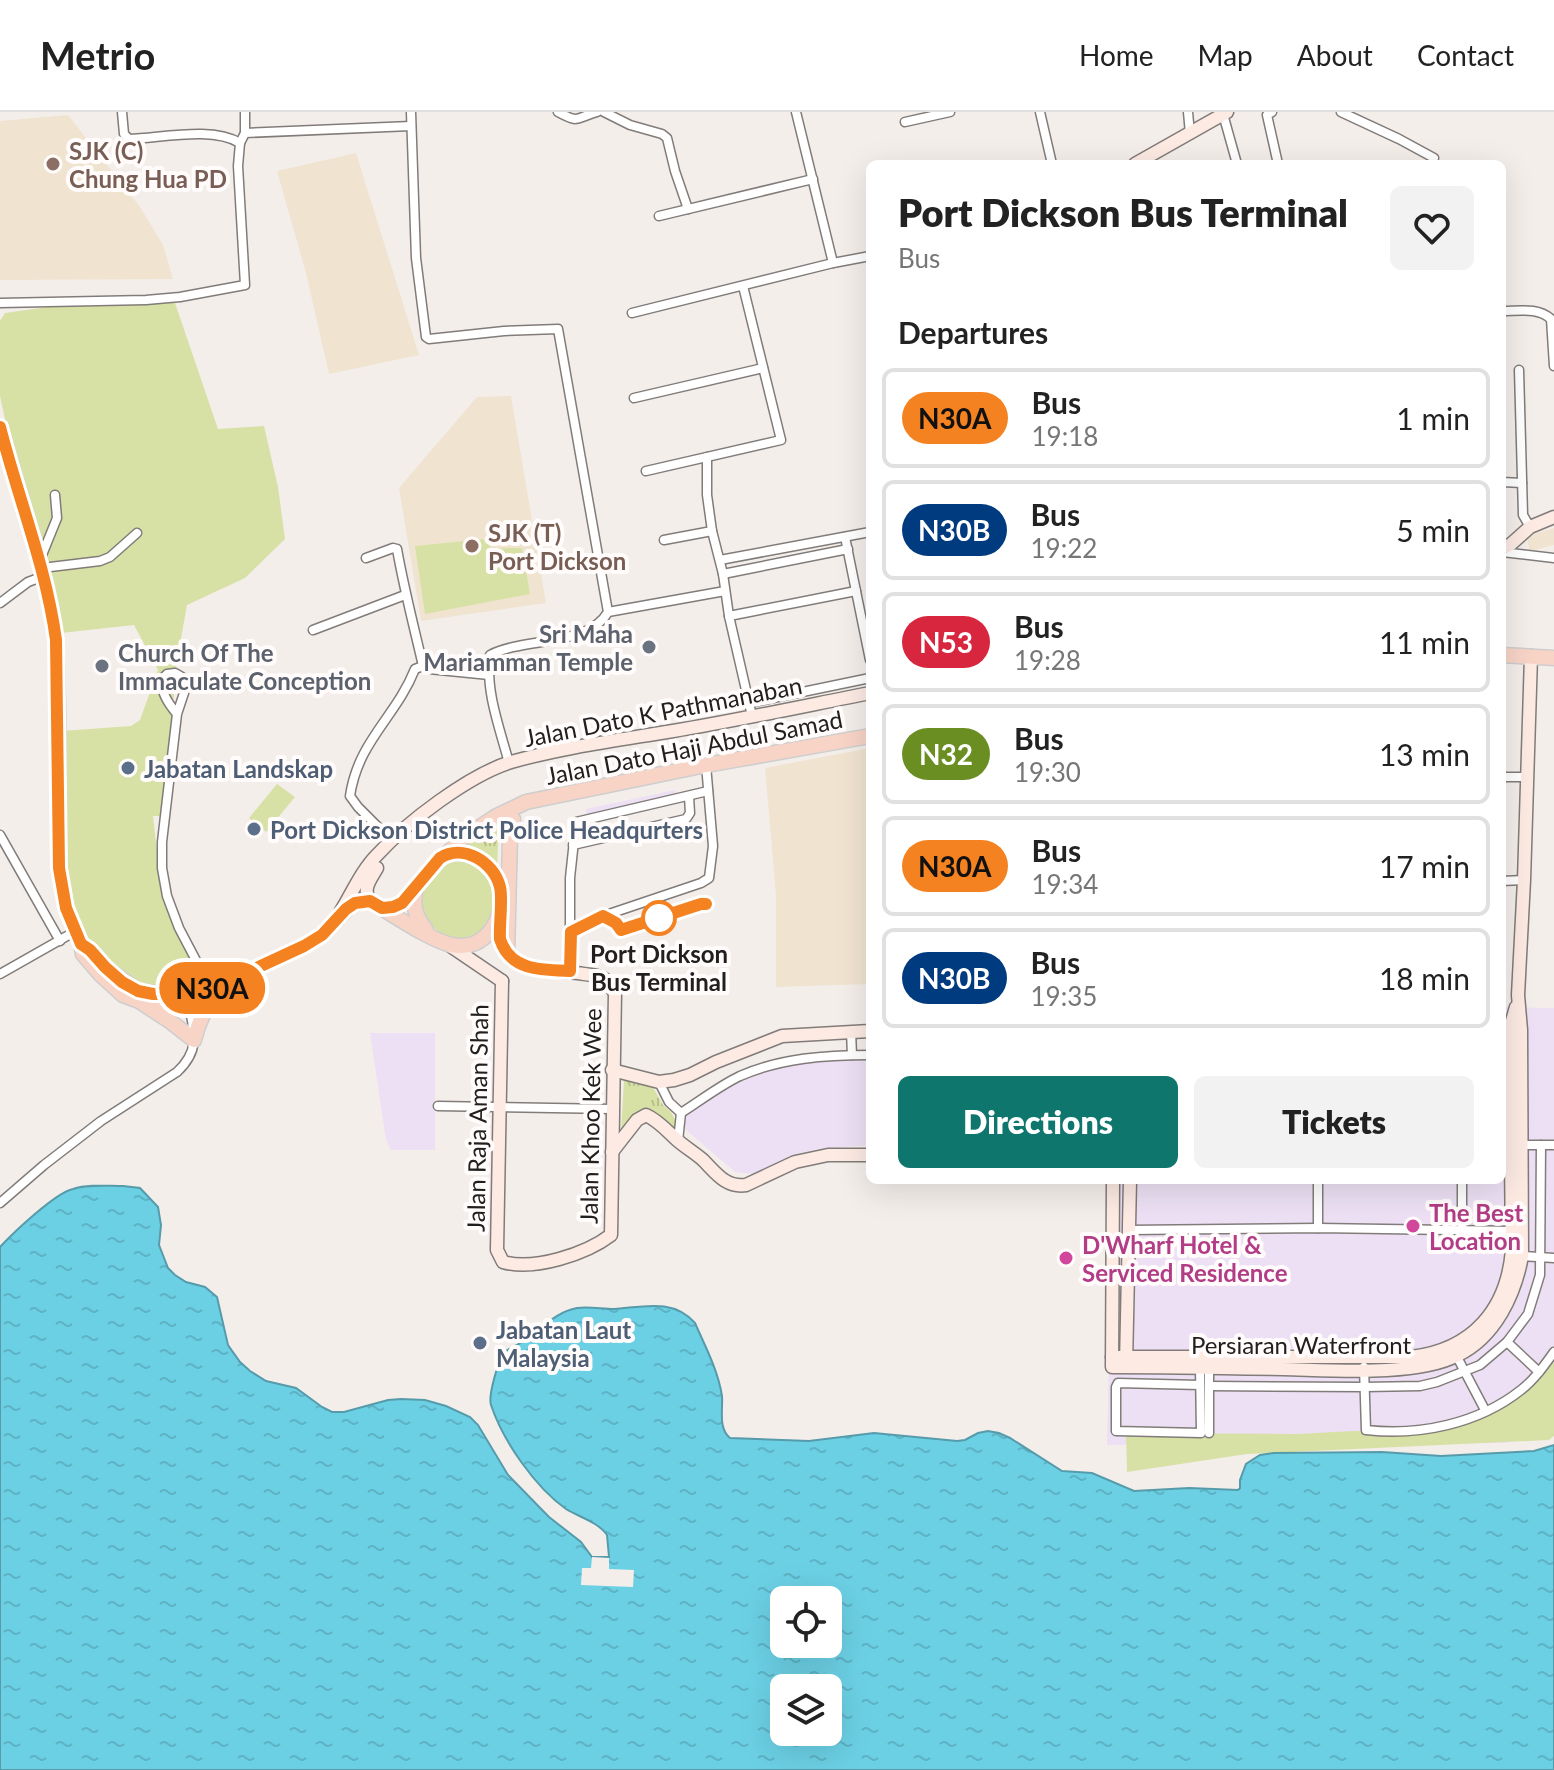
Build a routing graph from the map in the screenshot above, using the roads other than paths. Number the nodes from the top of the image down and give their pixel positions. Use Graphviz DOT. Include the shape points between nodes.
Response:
graph roads {
  1 [pos="122,112"];
  2 [pos="245,112"];
  3 [pos="411,112"];
  4 [pos="558,112"];
  5 [pos="597,112"];
  6 [pos="604,112"];
  7 [pos="796,112"];
  8 [pos="950,112"];
  9 [pos="1040,112"];
  10 [pos="1188,112"];
  11 [pos="1272,112"];
  12 [pos="1341,112"];
  13 [pos="1225,113"];
  14 [pos="905,122"];
  15 [pos="411,126"];
  16 [pos="245,133"];
  17 [pos="1190,134"];
  18 [pos="240,143"];
  19 [pos="1434,158"];
  20 [pos="1051,160"];
  21 [pos="1142,160"];
  22 [pos="1236,160"];
  23 [pos="1277,160"];
  24 [pos="813,179"];
  25 [pos="688,209"];
  26 [pos="659,216"];
  27 [pos="866,257"];
  28 [pos="833,263"];
  29 [pos="743,286"];
  30 [pos="0,303"];
  31 [pos="1506,311"];
  32 [pos="632,313"];
  33 [pos="1552,319"];
  34 [pos="1554,366"];
  35 [pos="763,368"];
  36 [pos="1519,370"];
  37 [pos="634,398"];
  38 [pos="0,427"];
  39 [pos="707,457"];
  40 [pos="646,471"];
  41 [pos="1506,482"];
  42 [pos="1522,483"];
  43 [pos="55,495"];
  44 [pos="1554,517"];
  45 [pos="1530,527"];
  46 [pos="712,531"];
  47 [pos="137,533"];
  48 [pos="866,533"];
  49 [pos="845,537"];
  50 [pos="664,540"];
  51 [pos="1506,547"];
  52 [pos="848,549"];
  53 [pos="1506,551"];
  54 [pos="366,558"];
  55 [pos="1554,558"];
  56 [pos="720,560"];
  57 [pos="42,568"];
  58 [pos="723,574"];
  59 [pos="725,591"];
  60 [pos="856,591"];
  61 [pos="405,595"];
  62 [pos="0,603"];
  63 [pos="608,612"];
  64 [pos="729,616"];
  65 [pos="866,622"];
  66 [pos="313,630"];
  67 [pos="1506,655"];
  68 [pos="1531,656"];
  69 [pos="1554,658"];
  70 [pos="423,666"];
  71 [pos="489,675"];
  72 [pos="866,679"];
  73 [pos="866,694"];
  74 [pos="750,709"];
  75 [pos="177,714"];
  76 [pos="866,737"];
  77 [pos="509,763"];
  78 [pos="706,765"];
  79 [pos="1506,777"];
  80 [pos="1527,777"];
  81 [pos="708,791"];
  82 [pos="689,797"];
  83 [pos="526,802"];
  84 [pos="513,819"];
  85 [pos="0,835"];
  86 [pos="392,841"];
  87 [pos="573,845"];
  88 [pos="448,853"];
  89 [pos="1524,880"];
  90 [pos="1506,881"];
  91 [pos="416,886"];
  92 [pos="501,889"];
  93 [pos="376,905"];
  94 [pos="499,918"];
  95 [pos="336,921"];
  96 [pos="571,932"];
  97 [pos="432,937"];
  98 [pos="78,938"];
  99 [pos="60,941"];
  100 [pos="449,945"];
  101 [pos="507,953"];
  102 [pos="538,970"];
  103 [pos="570,971"];
  104 [pos="0,974"];
  105 [pos="502,981"];
  106 [pos="217,986"];
  107 [pos="187,997"];
  108 [pos="139,1001"];
  109 [pos="1512,1025"];
  110 [pos="851,1031"];
  111 [pos="866,1031"];
  112 [pos="194,1040"];
  113 [pos="1506,1053"];
  114 [pos="852,1055"];
  115 [pos="866,1055"];
  116 [pos="612,1070"];
  117 [pos="659,1082"];
  118 [pos="438,1106"];
  119 [pos="500,1107"];
  120 [pos="612,1109"];
  121 [pos="681,1113"];
  122 [pos="678,1141"];
  123 [pos="1516,1145"];
  124 [pos="1541,1145"];
  125 [pos="1554,1145"];
  126 [pos="612,1152"];
  127 [pos="866,1155"];
  128 [pos="1113,1184"];
  129 [pos="1130,1184"];
  130 [pos="1318,1184"];
  131 [pos="1462,1184"];
  132 [pos="0,1203"];
  133 [pos="1318,1228"];
  134 [pos="1462,1229"];
  135 [pos="1129,1230"];
  136 [pos="1516,1231"];
  137 [pos="1522,1256"];
  138 [pos="1540,1257"];
  139 [pos="1554,1258"];
  140 [pos="511,1265"];
  141 [pos="1507,1342"];
  142 [pos="1454,1352"];
  143 [pos="1554,1352"];
  144 [pos="1122,1360"];
  145 [pos="1203,1364"];
  146 [pos="1312,1364"];
  147 [pos="1364,1364"];
  148 [pos="1464,1372"];
  149 [pos="1539,1372"];
  150 [pos="1205,1386"];
  151 [pos="1312,1387"];
  152 [pos="1365,1387"];
  153 [pos="1485,1410"];
  154 [pos="1209,1433"];
  1 -- 18 [label="street" via="129,139 211,133"];
  2 -- 16 [label="street"];
  3 -- 15 [label="street"];
  4 -- 5 [label="street" via="572,120"];
  6 -- 25 [label="street" via="667,138"];
  7 -- 24 [label="street"];
  8 -- 14 [label="street"];
  9 -- 20 [label="street"];
  10 -- 17 [label="street"];
  11 -- 23 [label="street" via="1267,115"];
  12 -- 19 [label="street"];
  13 -- 17 [label="street"];
  13 -- 22 [label="street"];
  15 -- 16 [label="street"];
  15 -- 63 [label="street" via="416,258 426,337 558,329"];
  16 -- 18 [label="street"];
  17 -- 21 [label="street"];
  18 -- 30 [label="street" via="245,285 146,300"];
  24 -- 25 [label="street"];
  24 -- 28 [label="street"];
  25 -- 26 [label="street"];
  27 -- 28 [label="street"];
  28 -- 29 [label="street"];
  29 -- 32 [label="street"];
  29 -- 35 [label="street"];
  31 -- 33 [label="street" via="1538,311"];
  33 -- 34 [label="street"];
  35 -- 37 [label="street"];
  35 -- 39 [label="street" via="781,440"];
  36 -- 42 [label="street"];
  38 -- 57 [label="main road"];
  39 -- 40 [label="street"];
  39 -- 46 [label="street"];
  41 -- 42 [label="street"];
  42 -- 45 [label="street" via="1523,515"];
  43 -- 57 [label="street" via="57,518"];
  44 -- 45 [label="street"];
  45 -- 51 [label="street"];
  46 -- 50 [label="street"];
  46 -- 56 [label="street"];
  47 -- 57 [label="street" via="100,561"];
  48 -- 49 [label="street"];
  49 -- 52 [label="street"];
  49 -- 56 [label="street"];
  52 -- 58 [label="street"];
  52 -- 60 [label="street"];
  53 -- 55 [label="street"];
  54 -- 61 [label="street" via="397,549"];
  56 -- 58 [label="street"];
  57 -- 62 [label="street"];
  57 -- 98 [label="main road" via="56,640 59,868"];
  58 -- 59 [label="street"];
  59 -- 63 [label="street"];
  59 -- 64 [label="street"];
  60 -- 64 [label="street"];
  60 -- 65 [label="street"];
  61 -- 66 [label="street"];
  61 -- 70 [label="street"];
  63 -- 71 [label="street" via="583,632 490,655"];
  64 -- 74 [label="street"];
  67 -- 68 [label="main road"];
  68 -- 69 [label="main road"];
  68 -- 80 [label="street, Persiaran Waterfront"];
  70 -- 71 [label="street"];
  70 -- 86 [label="street" via="415,669 365,749 352,783 350,796"];
  71 -- 77 [label="street"];
  72 -- 74 [label="street"];
  73 -- 74 [label="street, Jalan Dato K Pathmanaban"];
  74 -- 77 [label="street, Jalan Dato K Pathmanaban"];
  75 -- 75 [label="street" via="162,689 167,674 175,673 185,683"];
  75 -- 106 [label="street" via="162,868 179,928"];
  76 -- 78 [label="main road, Jalan Dato Haji Abdul Samad"];
  77 -- 86 [label="street, Jalan Dato K Pathmanaban" via="452,792"];
  78 -- 81 [label="street"];
  78 -- 83 [label="main road, Jalan Dato Haji Abdul Samad"];
  79 -- 80 [label="street"];
  80 -- 89 [label="street, Persiaran Waterfront"];
  81 -- 82 [label="street"];
  81 -- 96 [label="street" via="713,846 709,878"];
  82 -- 87 [label="street" via="576,822"];
  82 -- 87 [label="street" via="686,819"];
  83 -- 84 [label="main road, Jalan Dato Haji Abdul Samad"];
  83 -- 88 [label="main road, Jalan Dato Haji Abdul Samad" via="460,840"];
  84 -- 92 [label="main road, Jalan Dato Haji Abdul Samad" via="504,838"];
  84 -- 101 [label="main road"];
  85 -- 99 [label="street"];
  86 -- 93 [label="street, Jalan Dato K Pathmanaban" via="367,885 366,894"];
  86 -- 95 [label="street, Jalan Dato K Pathmanaban" via="375,856"];
  87 -- 96 [label="street"];
  88 -- 91 [label="main road"];
  88 -- 92 [label="main road" via="478,858"];
  89 -- 90 [label="street"];
  89 -- 109 [label="street, Persiaran Waterfront" via="1518,1002"];
  91 -- 93 [label="main road" via="402,903"];
  91 -- 97 [label="main road" via="417,918"];
  92 -- 94 [label="main road"];
  93 -- 95 [label="main road" via="350,906"];
  93 -- 97 [label="main road"];
  94 -- 100 [label="main road" via="478,942"];
  94 -- 101 [label="street"];
  95 -- 106 [label="main road" via="304,946"];
  96 -- 103 [label="street"];
  97 -- 100 [label="main road"];
  98 -- 99 [label="street"];
  98 -- 107 [label="main road" via="138,991"];
  98 -- 108 [label="main road" via="83,954 100,974 123,995"];
  99 -- 104 [label="street"];
  100 -- 105 [label="street, Jalan Raja Aman Shah"];
  101 -- 102 [label="street"];
  102 -- 103 [label="street, Jalan Khoo Kek Wee"];
  102 -- 105 [label="street"];
  103 -- 116 [label="street, Jalan Khoo Kek Wee" via="604,979 615,993"];
  105 -- 119 [label="street, Jalan Raja Aman Shah"];
  106 -- 107 [label="main road"];
  106 -- 112 [label="main road"];
  107 -- 108 [label="main road" via="172,1004"];
  107 -- 112 [label="street"];
  108 -- 112 [label="main road"];
  109 -- 113 [label="street, Persiaran Waterfront"];
  109 -- 123 [label="street, Persiaran Waterfront"];
  110 -- 111 [label="street"];
  110 -- 114 [label="street"];
  110 -- 117 [label="street" via="782,1036 690,1075"];
  112 -- 132 [label="street" via="190,1058 177,1072 101,1121"];
  113 -- 123 [label="street, Persiaran Waterfront"];
  114 -- 115 [label="street"];
  114 -- 121 [label="street" via="769,1065 738,1077"];
  116 -- 117 [label="street"];
  116 -- 120 [label="street, Jalan Khoo Kek Wee"];
  117 -- 121 [label="street"];
  118 -- 119 [label="street"];
  119 -- 120 [label="street"];
  119 -- 140 [label="street, Jalan Raja Aman Shah" via="497,1250"];
  120 -- 126 [label="street, Jalan Khoo Kek Wee"];
  121 -- 122 [label="street"];
  122 -- 126 [label="street" via="643,1115"];
  122 -- 127 [label="street" via="722,1180 739,1186 795,1162"];
  123 -- 124 [label="street"];
  123 -- 136 [label="street, Persiaran Waterfront"];
  124 -- 125 [label="street"];
  124 -- 138 [label="street"];
  126 -- 140 [label="street, Jalan Khoo Kek Wee" via="611,1235 591,1249"];
  128 -- 144 [label="street"];
  129 -- 135 [label="street"];
  130 -- 133 [label="street"];
  131 -- 134 [label="street"];
  133 -- 134 [label="street"];
  133 -- 135 [label="street"];
  134 -- 136 [label="street"];
  135 -- 144 [label="street"];
  136 -- 137 [label="street, Persiaran Waterfront"];
  136 -- 142 [label="street, Persiaran Waterfront" via="1500,1297 1487,1320"];
  137 -- 138 [label="street"];
  137 -- 142 [label="street, Persiaran Waterfront" via="1513,1291 1493,1326 1472,1347"];
  138 -- 139 [label="street"];
  138 -- 141 [label="street" via="1528,1314"];
  141 -- 148 [label="street"];
  141 -- 149 [label="street"];
  142 -- 147 [label="street, Persiaran Waterfront"];
  142 -- 148 [label="street"];
  143 -- 149 [label="street, Persiaran Waterfront"];
  144 -- 145 [label="street, Persiaran Waterfront"];
  145 -- 146 [label="street, Persiaran Waterfront"];
  145 -- 150 [label="street"];
  146 -- 147 [label="street, Persiaran Waterfront"];
  146 -- 151 [label="street"];
  147 -- 152 [label="street"];
  148 -- 152 [label="street" via="1420,1386"];
  148 -- 153 [label="street"];
  149 -- 153 [label="street, Persiaran Waterfront" via="1522,1390"];
  150 -- 150 [label="street" via="1201,1433 1116,1431 1118,1383"];
  150 -- 151 [label="street"];
  150 -- 154 [label="street"];
  151 -- 152 [label="street"];
  152 -- 153 [label="street, Persiaran Waterfront" via="1367,1430 1436,1429"];
}
